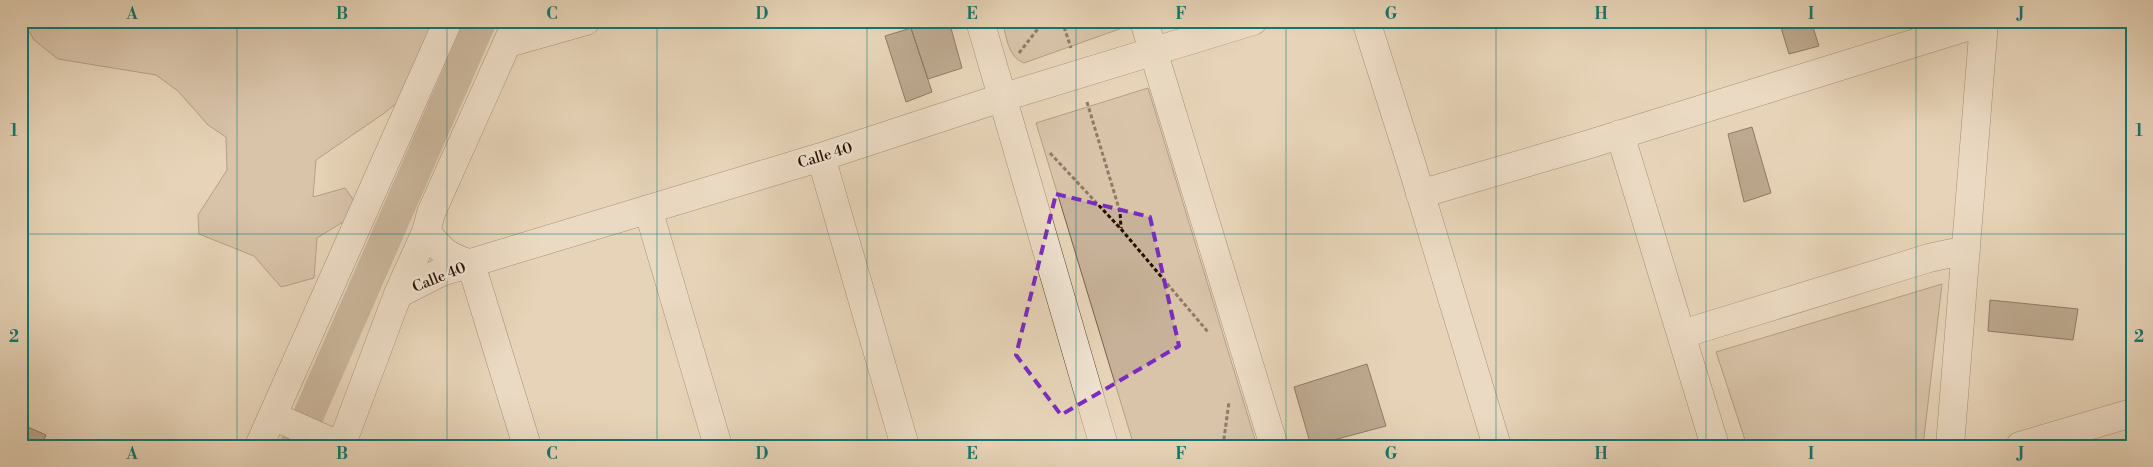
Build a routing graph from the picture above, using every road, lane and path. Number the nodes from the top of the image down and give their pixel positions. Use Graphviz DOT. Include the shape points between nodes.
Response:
graph roads {
  1 [pos="448,21"];
  2 [pos="586,21"];
  3 [pos="980,21"];
  4 [pos="1044,21"];
  5 [pos="1062,21"];
  6 [pos="1144,21"];
  7 [pos="1254,21"];
  8 [pos="1366,21"];
  9 [pos="1985,22"];
  10 [pos="513,32"];
  11 [pos="1152,51"];
  12 [pos="1016,56"];
  13 [pos="1078,75"];
  14 [pos="1001,98"];
  15 [pos="1620,134"];
  16 [pos="1047,150"];
  17 [pos="821,157"];
  18 [pos="1420,194"];
  19 [pos="648,209"];
  20 [pos="1122,229"];
  21 [pos="426,232"];
  22 [pos="1966,250"];
  23 [pos="471,264"];
  24 [pos="398,294"];
  25 [pos="1682,334"];
  26 [pos="1211,336"];
  27 [pos="1229,399"];
  28 [pos="2132,413"];
  29 [pos="314,434"];
  30 [pos="259,446"];
  31 [pos="528,446"];
  32 [pos="718,446"];
  33 [pos="905,446"];
  34 [pos="1104,446"];
  35 [pos="1223,446"];
  36 [pos="1274,446"];
  37 [pos="1496,446"];
  38 [pos="1715,446"];
  39 [pos="1950,446"];
  40 [pos="2020,446"];
  1 -- 29 [label="street"];
  2 -- 10 [label="street"];
  3 -- 14 [label="street"];
  4 -- 12 [label="path"];
  5 -- 13 [label="path"];
  6 -- 11 [label="street"];
  7 -- 11 [label="street, Calle 40"];
  8 -- 18 [label="street"];
  9 -- 15 [label="street"];
  9 -- 22 [label="street"];
  10 -- 21 [label="street" via="431,213"];
  11 -- 13 [label="street, Calle 40"];
  11 -- 36 [label="street"];
  13 -- 14 [label="street, Calle 40"];
  13 -- 20 [label="path" via="1120,212"];
  14 -- 17 [label="street, Calle 40"];
  14 -- 34 [label="street"];
  15 -- 18 [label="street"];
  15 -- 25 [label="street"];
  16 -- 20 [label="path"];
  17 -- 19 [label="street, Calle 40"];
  17 -- 33 [label="street"];
  18 -- 37 [label="street"];
  19 -- 23 [label="street, Calle 40"];
  19 -- 32 [label="street"];
  20 -- 26 [label="path"];
  21 -- 23 [label="street" via="451,258"];
  21 -- 24 [label="street"];
  22 -- 25 [label="street" via="1929,258"];
  22 -- 39 [label="street"];
  23 -- 24 [label="street, Calle 40" via="441,272"];
  23 -- 31 [label="street"];
  24 -- 29 [label="street"];
  25 -- 38 [label="street"];
  27 -- 35 [label="path"];
  28 -- 40 [label="street"];
  29 -- 30 [label="street"];
}
